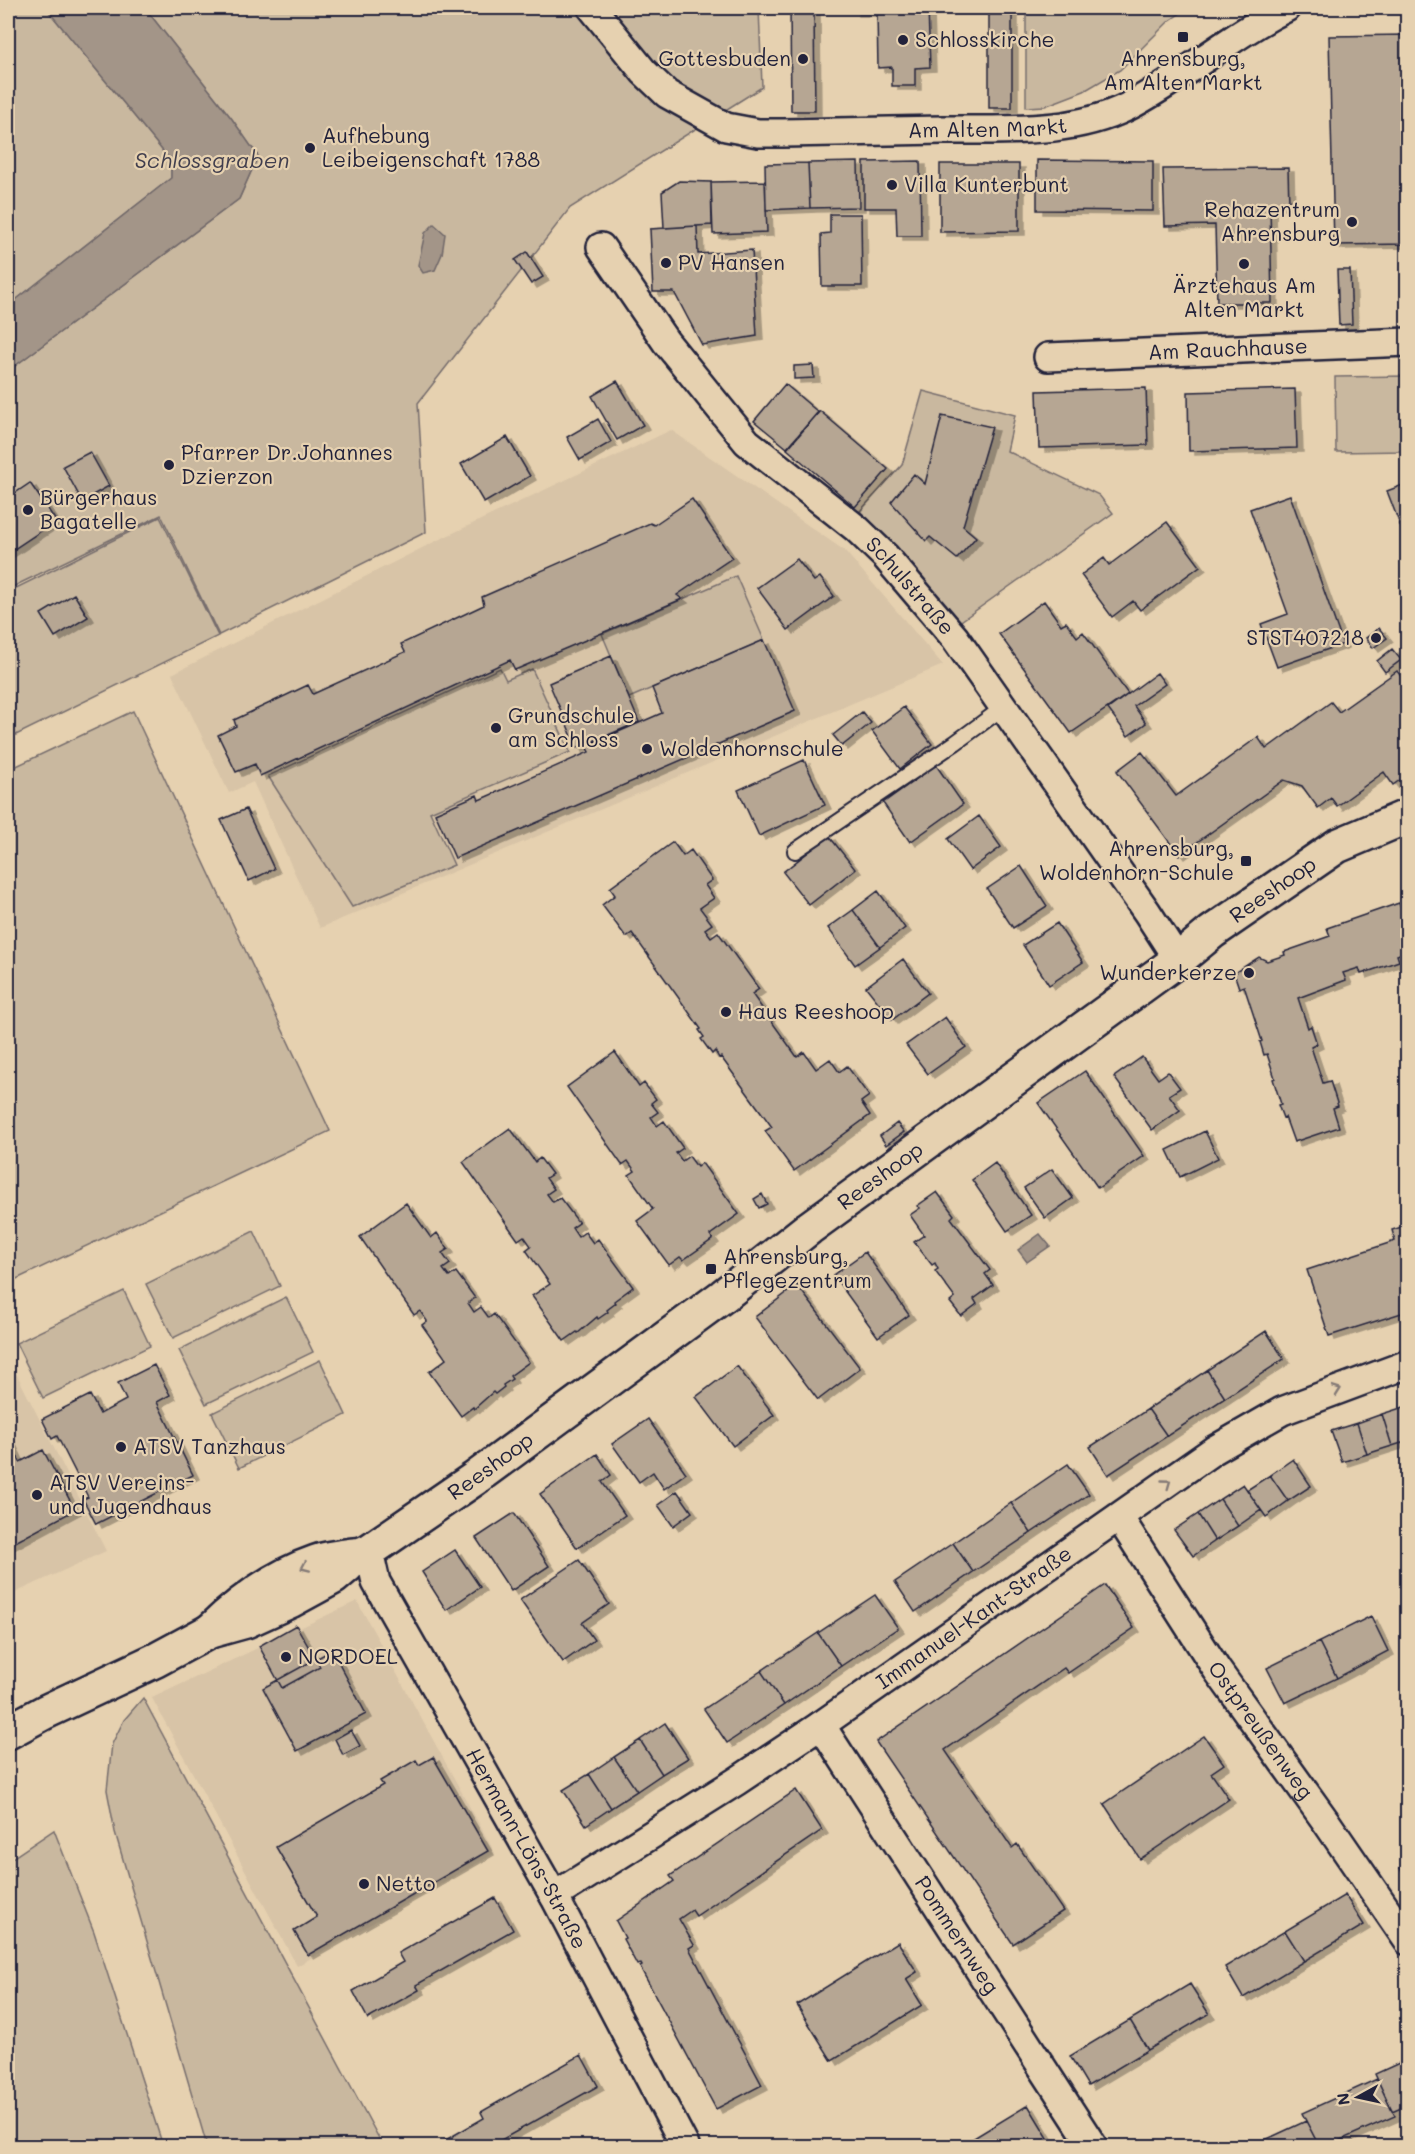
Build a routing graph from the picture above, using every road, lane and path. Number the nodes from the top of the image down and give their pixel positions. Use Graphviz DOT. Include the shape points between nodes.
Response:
graph roads {
  1 [pos="592,8"];
  2 [pos="1286,8"];
  3 [pos="601,247"];
  4 [pos="1407,342"];
  5 [pos="1048,357"];
  6 [pos="1004,707"];
  7 [pos="1407,816"];
  8 [pos="795,851"];
  9 [pos="1178,960"];
  10 [pos="1407,1364"];
  11 [pos="1119,1517"];
  12 [pos="366,1552"];
  13 [pos="821,1725"];
  14 [pos="8,1732"];
  15 [pos="554,1896"];
  16 [pos="1407,1941"];
  17 [pos="685,2146"];
  18 [pos="1093,2146"];
  1 -- 2 [label="street, Am Alten Markt" via="667,94 726,127 758,133 1022,130 1071,125 1127,107"];
  3 -- 6 [label="street, Schulstraße" via="666,342 729,422 747,442 885,556 955,638"];
  4 -- 5 [label="street, Am Rauchhause"];
  6 -- 8 [label="lane"];
  6 -- 9 [label="street, Schulstraße"];
  7 -- 9 [label="street, Reeshoop" via="1337,846"];
  9 -- 12 [label="street, Reeshoop" via="809,1228 474,1479"];
  11 -- 10 [label="street, Immanuel-Kant-Straße, one-way" via="1214,1450 1282,1411"];
  11 -- 13 [label="street, Immanuel-Kant-Straße"];
  11 -- 16 [label="street, Ostpreußenweg" via="1217,1671"];
  12 -- 14 [label="street, Reeshoop" via="317,1562 279,1579 237,1605 210,1631"];
  12 -- 15 [label="street, Hermann-Löns-Straße" via="376,1582"];
  13 -- 15 [label="street, Immanuel-Kant-Straße"];
  13 -- 18 [label="street, Pommernweg"];
  15 -- 17 [label="street, Hermann-Löns-Straße"];
}
